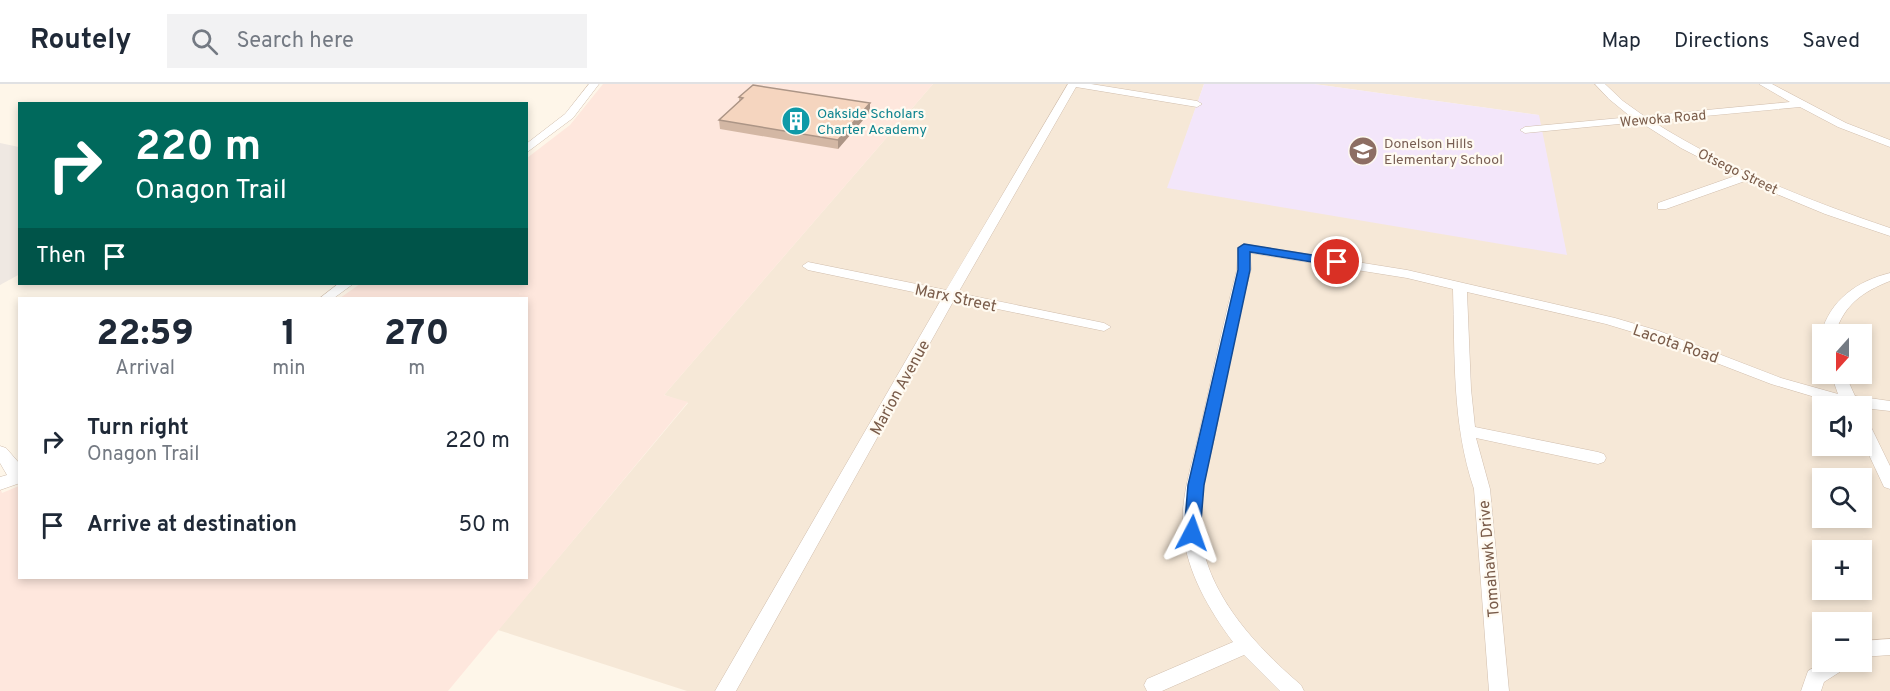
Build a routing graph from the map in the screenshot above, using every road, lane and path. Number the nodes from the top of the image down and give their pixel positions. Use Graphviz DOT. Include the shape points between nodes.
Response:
graph roads {
  1 [pos="594,84"];
  2 [pos="1073,84"];
  3 [pos="1600,84"];
  4 [pos="1764,84"];
  5 [pos="1197,104"];
  6 [pos="1801,104"];
  7 [pos="1643,120"];
  8 [pos="1525,130"];
  9 [pos="1890,144"];
  10 [pos="528,148"];
  11 [pos="1744,177"];
  12 [pos="1662,206"];
  13 [pos="1890,232"];
  14 [pos="808,266"];
  15 [pos="1890,277"];
  16 [pos="345,285"];
  17 [pos="1460,285"];
  18 [pos="950,296"];
  19 [pos="327,297"];
  20 [pos="1831,324"];
  21 [pos="1104,327"];
  22 [pos="1825,396"];
  23 [pos="1872,405"];
  24 [pos="1890,406"];
  25 [pos="1467,431"];
  26 [pos="1872,446"];
  27 [pos="0,452"];
  28 [pos="1598,458"];
  29 [pos="18,477"];
  30 [pos="1890,483"];
  31 [pos="0,484"];
  32 [pos="1247,645"];
  33 [pos="1890,647"];
  34 [pos="1872,648"];
  35 [pos="1823,672"];
  36 [pos="1154,685"];
  37 [pos="726,691"];
  38 [pos="1294,691"];
  39 [pos="1498,691"];
  40 [pos="1811,691"];
  1 -- 10 [label="street" via="569,116"];
  2 -- 5 [label="street"];
  2 -- 18 [label="street, Marion Avenue"];
  3 -- 7 [label="street, Otsego Street" via="1614,100"];
  4 -- 6 [label="street"];
  6 -- 7 [label="street, Wewoka Road"];
  6 -- 9 [label="street"];
  7 -- 8 [label="street, Wewoka Road"];
  7 -- 11 [label="street, Otsego Street"];
  11 -- 12 [label="street"];
  11 -- 13 [label="street, Otsego Street"];
  14 -- 18 [label="street, Marx Street"];
  15 -- 20 [label="street" via="1863,287 1846,299"];
  16 -- 19 [label="street"];
  17 -- 22 [label="street, Lacota Road" via="1621,324"];
  17 -- 25 [label="street, Tomahawk Drive"];
  17 -- 32 [label="street, Lacota Road" via="1244,248 1244,270 1196,485 1192,533 1214,599"];
  18 -- 21 [label="street, Marx Street"];
  18 -- 37 [label="street, Marion Avenue"];
  23 -- 24 [label="street, Lacota Road"];
  25 -- 28 [label="street"];
  25 -- 39 [label="street, Tomahawk Drive" via="1472,465 1482,489"];
  26 -- 30 [label="street"];
  27 -- 29 [label="street"];
  29 -- 31 [label="street"];
  32 -- 36 [label="street"];
  32 -- 38 [label="street"];
  33 -- 34 [label="street"];
  35 -- 40 [label="street" via="1815,677"];
}
